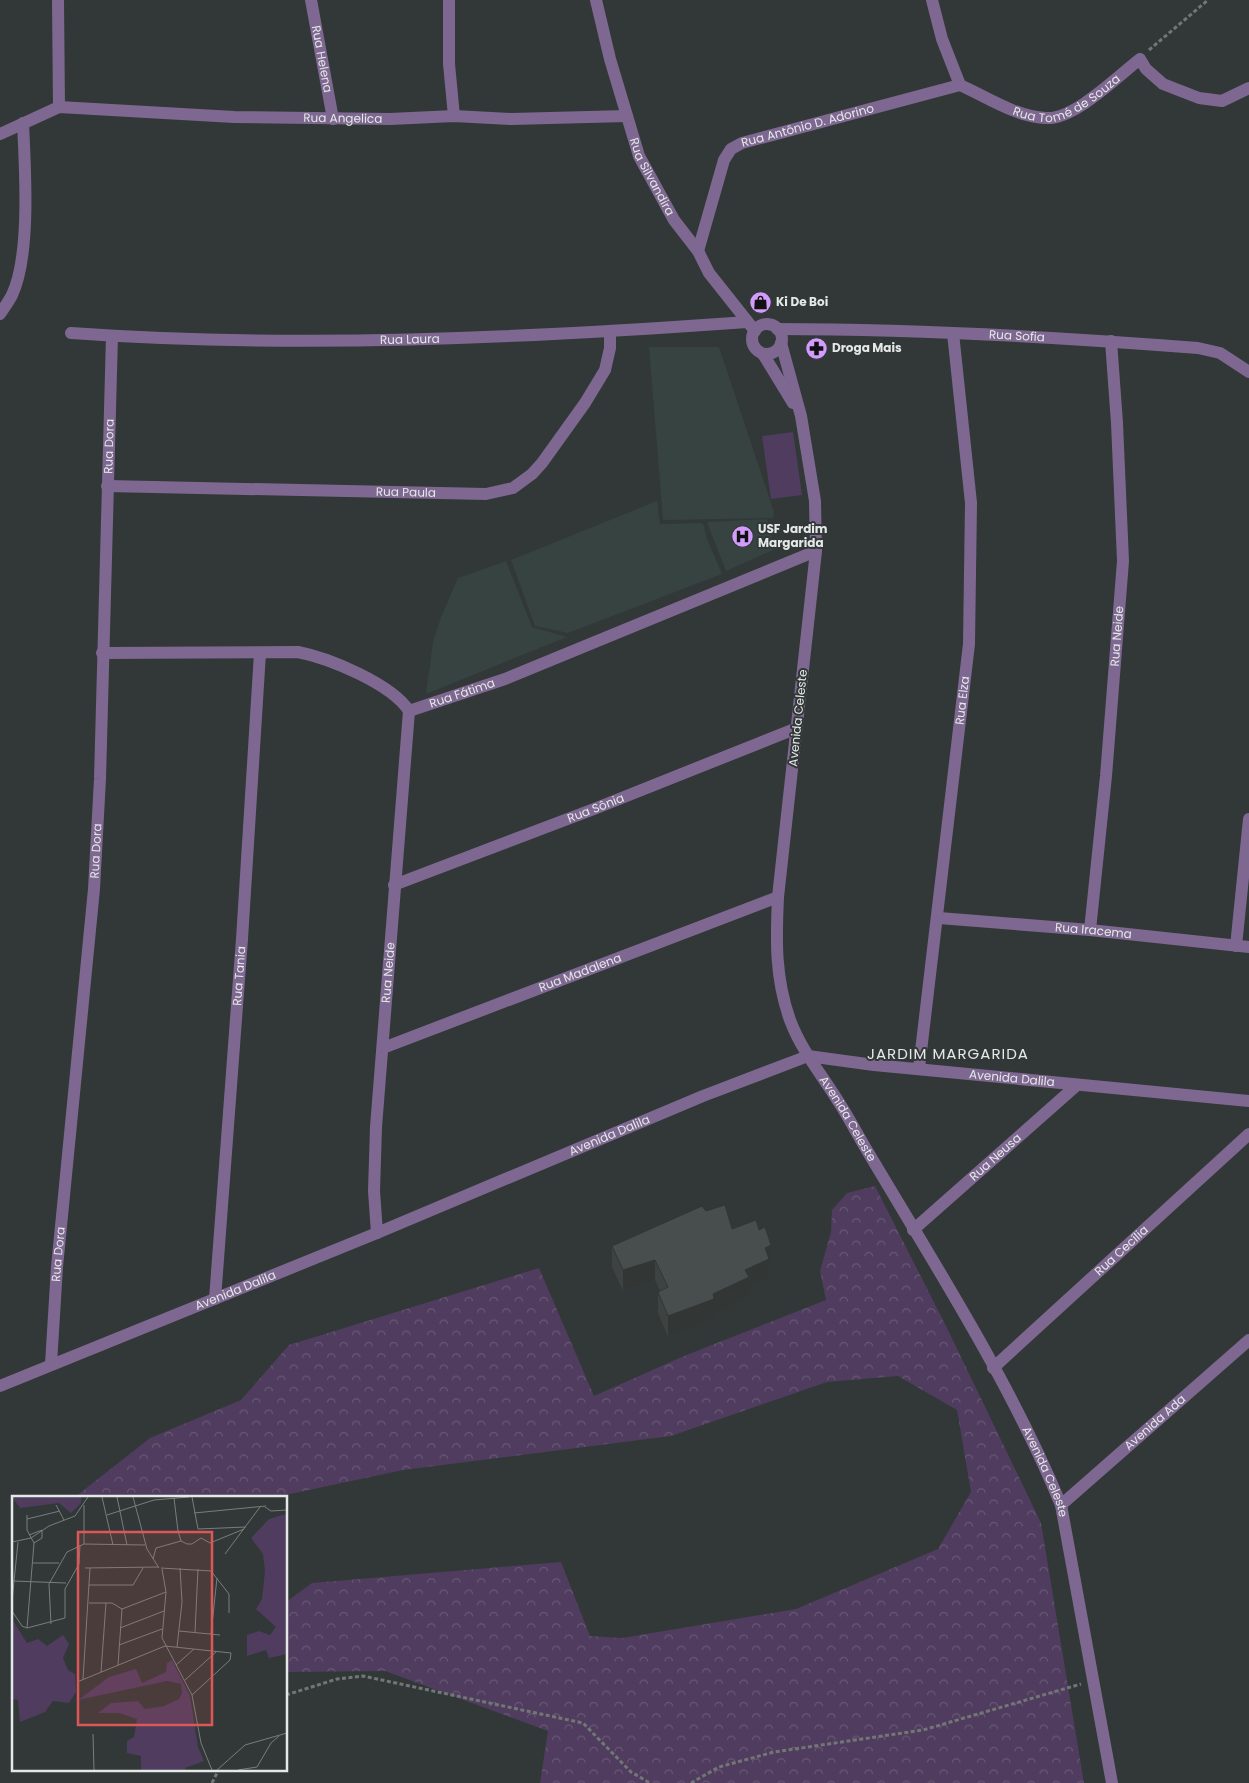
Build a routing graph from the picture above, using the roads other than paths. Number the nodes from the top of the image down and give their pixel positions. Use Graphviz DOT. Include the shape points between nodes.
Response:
graph roads {
  1 [pos="58,0"];
  2 [pos="311,0"];
  3 [pos="449,0"];
  4 [pos="596,0"];
  5 [pos="932,0"];
  6 [pos="960,85"];
  7 [pos="1249,88"];
  8 [pos="59,107"];
  9 [pos="454,116"];
  10 [pos="627,116"];
  11 [pos="333,119"];
  12 [pos="23,123"];
  13 [pos="0,134"];
  14 [pos="698,251"];
  15 [pos="0,314"];
  16 [pos="751,326"];
  17 [pos="777,329"];
  18 [pos="610,332"];
  19 [pos="71,333"];
  20 [pos="952,333"];
  21 [pos="112,336"];
  22 [pos="1111,341"];
  23 [pos="781,343"];
  24 [pos="763,354"];
  25 [pos="1249,372"];
  26 [pos="801,416"];
  27 [pos="107,486"];
  28 [pos="816,551"];
  29 [pos="102,653"];
  30 [pos="260,653"];
  31 [pos="409,711"];
  32 [pos="797,728"];
  33 [pos="1249,819"];
  34 [pos="394,885"];
  35 [pos="778,897"];
  36 [pos="939,918"];
  37 [pos="1090,930"];
  38 [pos="1243,946"];
  39 [pos="383,1048"];
  40 [pos="808,1056"];
  41 [pos="920,1068"];
  42 [pos="1077,1085"];
  43 [pos="1249,1101"];
  44 [pos="1249,1134"];
  45 [pos="914,1230"];
  46 [pos="377,1233"];
  47 [pos="215,1299"];
  48 [pos="1249,1340"];
  49 [pos="51,1364"];
  50 [pos="993,1368"];
  51 [pos="0,1386"];
  52 [pos="1061,1504"];
  53 [pos="1112,1783"];
  1 -- 8 [label="street"];
  2 -- 11 [label="street, Rua Helena"];
  3 -- 9 [label="street"];
  4 -- 10 [label="street, Rua Silvandira"];
  5 -- 6 [label="street" via="942,39"];
  6 -- 7 [label="street, Rua Tomé de Souza" via="1011,109 1048,118 1064,115 1085,102 1140,59 1146,70 1163,84 1199,98 1222,101"];
  6 -- 14 [label="street, Rua Antônio D. Adorino" via="821,120 731,149 724,160"];
  8 -- 11 [label="street, Rua Angelica" via="225,117"];
  8 -- 12 [label="street"];
  9 -- 10 [label="street, Rua Angelica"];
  9 -- 11 [label="street, Rua Angelica"];
  10 -- 14 [label="street, Rua Silvandira" via="639,156 674,220"];
  12 -- 13 [label="street"];
  12 -- 15 [label="street" via="22,261 12,294"];
  14 -- 16 [label="street, Rua Silvandira" via="709,273"];
  16 -- 17 [label="street" via="768,324"];
  16 -- 18 [label="street, Rua Laura"];
  16 -- 24 [label="street" via="752,344"];
  17 -- 20 [label="street, Rua Sofia"];
  17 -- 23 [label="street"];
  18 -- 21 [label="street, Rua Laura" via="372,339"];
  18 -- 27 [label="street, Rua Paula" via="605,370 532,474 513,488 486,494"];
  19 -- 21 [label="street, Rua Laura"];
  20 -- 22 [label="street, Rua Sofia"];
  20 -- 36 [label="street, Rua Elza" via="971,503 972,577 969,644 950,791"];
  21 -- 27 [label="street, Rua Dora"];
  22 -- 25 [label="street, Rua Sofia" via="1220,353"];
  22 -- 37 [label="street, Rua Neide" via="1123,561"];
  23 -- 24 [label="street" via="776,351"];
  23 -- 26 [label="street, Avenida Celeste"];
  24 -- 26 [label="street, Avenida Celeste"];
  26 -- 28 [label="street, Avenida Celeste" via="815,502"];
  27 -- 29 [label="street, Rua Dora"];
  28 -- 31 [label="street, Rua Fátima" via="505,679"];
  28 -- 32 [label="street, Avenida Celeste"];
  29 -- 30 [label="street"];
  29 -- 49 [label="street, Rua Dora" via="94,889 57,1267"];
  30 -- 31 [label="street" via="298,652 319,656 358,674 403,702"];
  30 -- 47 [label="street, Rua Tania"];
  31 -- 34 [label="street, Rua Neide"];
  32 -- 34 [label="street, Rua Sônia"];
  32 -- 35 [label="street, Avenida Celeste"];
  33 -- 38 [label="street"];
  34 -- 39 [label="street, Rua Neide"];
  35 -- 39 [label="street, Rua Madalena"];
  35 -- 40 [label="street, Avenida Celeste" via="776,950 781,986 790,1021"];
  36 -- 37 [label="street, Rua Iracema"];
  36 -- 41 [label="street, Rua Elza"];
  37 -- 38 [label="street, Rua Iracema"];
  39 -- 46 [label="street, Rua Neide" via="374,1166"];
  40 -- 41 [label="street, Avenida Dalila"];
  40 -- 45 [label="street, Avenida Celeste"];
  40 -- 46 [label="street, Avenida Dalila" via="694,1100"];
  41 -- 42 [label="street, Avenida Dalila"];
  42 -- 43 [label="street, Avenida Dalila"];
  42 -- 45 [label="street, Rua Neusa"];
  44 -- 50 [label="street, Rua Cecília"];
  45 -- 50 [label="street, Avenida Celeste"];
  46 -- 47 [label="street, Avenida Dalila"];
  47 -- 49 [label="street, Avenida Dalila"];
  48 -- 52 [label="street, Avenida Ada"];
  49 -- 51 [label="street, Avenida Dalila"];
  50 -- 52 [label="street, Avenida Celeste" via="1021,1416"];
  52 -- 53 [label="street, Avenida Celeste"];
}
